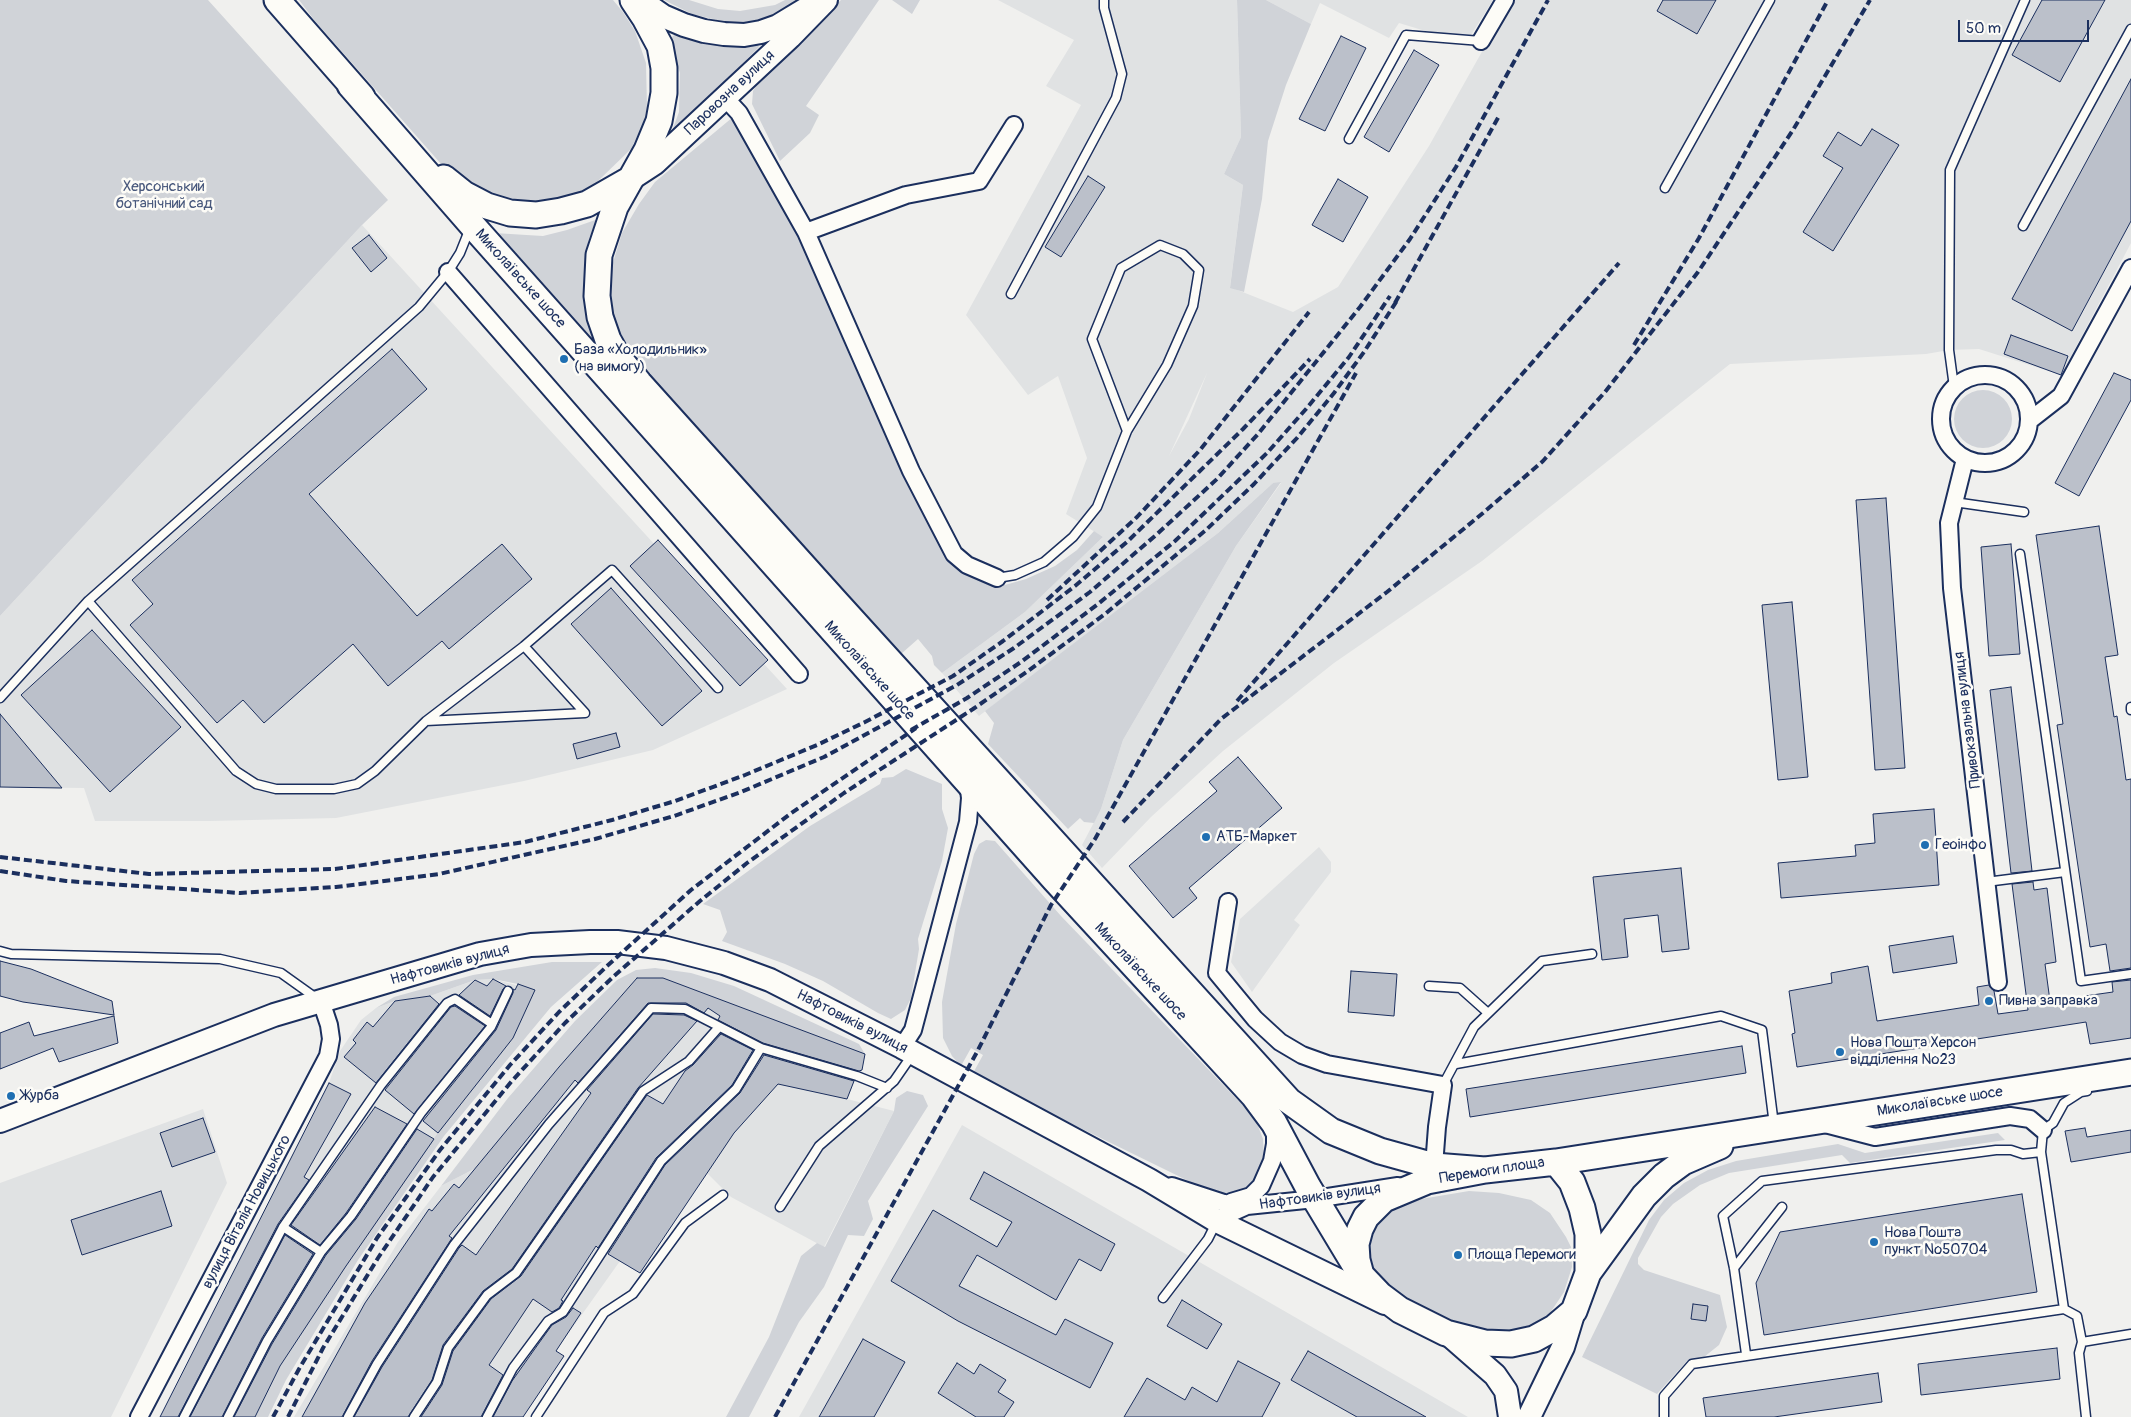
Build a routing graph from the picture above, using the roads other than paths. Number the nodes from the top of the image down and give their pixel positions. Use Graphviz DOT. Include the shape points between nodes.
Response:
graph roads {
  1 [pos="632,0"];
  2 [pos="640,0"];
  3 [pos="819,0"];
  4 [pos="826,0"];
  5 [pos="1104,0"];
  6 [pos="1504,0"];
  7 [pos="1770,0"];
  8 [pos="2025,0"];
  9 [pos="286,5"];
  10 [pos="2131,29"];
  11 [pos="1481,41"];
  12 [pos="350,86"];
  13 [pos="726,99"];
  14 [pos="1014,125"];
  15 [pos="1349,139"];
  16 [pos="629,180"];
  17 [pos="1665,188"];
  18 [pos="472,225"];
  19 [pos="2023,226"];
  20 [pos="806,232"];
  21 [pos="2131,268"];
  22 [pos="448,272"];
  23 [pos="1011,294"];
  24 [pos="1954,386"];
  25 [pos="2029,421"];
  26 [pos="1128,431"];
  27 [pos="1964,459"];
  28 [pos="1954,502"];
  29 [pos="2024,512"];
  30 [pos="2020,554"];
  31 [pos="997,578"];
  32 [pos="88,601"];
  33 [pos="524,646"];
  34 [pos="799,674"];
  35 [pos="718,688"];
  36 [pos="0,698"];
  37 [pos="426,721"];
  38 [pos="968,782"];
  39 [pos="2065,872"];
  40 [pos="1986,882"];
  41 [pos="1228,902"];
  42 [pos="0,951"];
  43 [pos="1592,954"];
  44 [pos="2131,974"];
  45 [pos="1998,982"];
  46 [pos="1429,986"];
  47 [pos="508,991"];
  48 [pos="320,1001"];
  49 [pos="1488,1013"];
  50 [pos="492,1024"];
  51 [pos="719,1027"];
  52 [pos="761,1048"];
  53 [pos="908,1050"];
  54 [pos="1456,1064"];
  55 [pos="2131,1072"];
  56 [pos="1443,1085"];
  57 [pos="887,1088"];
  58 [pos="2098,1089"];
  59 [pos="0,1121"];
  60 [pos="1818,1122"];
  61 [pos="1274,1123"];
  62 [pos="1775,1128"];
  63 [pos="2043,1130"];
  64 [pos="1750,1133"];
  65 [pos="2041,1152"];
  66 [pos="1556,1162"];
  67 [pos="1485,1170"];
  68 [pos="1430,1174"];
  69 [pos="723,1195"];
  70 [pos="1315,1199"];
  71 [pos="780,1207"];
  72 [pos="1782,1208"];
  73 [pos="1220,1212"];
  74 [pos="283,1227"];
  75 [pos="321,1252"];
  76 [pos="1734,1268"];
  77 [pos="1588,1273"];
  78 [pos="1361,1275"];
  79 [pos="1163,1298"];
  80 [pos="2064,1309"];
  81 [pos="1400,1310"];
  82 [pos="1574,1311"];
  83 [pos="1446,1333"];
  84 [pos="2131,1334"];
  85 [pos="2082,1342"];
  86 [pos="1746,1354"];
  87 [pos="139,1417"];
  88 [pos="184,1417"];
  89 [pos="228,1417"];
  90 [pos="348,1417"];
  91 [pos="414,1417"];
  92 [pos="487,1417"];
  93 [pos="536,1417"];
  94 [pos="1510,1417"];
  95 [pos="1529,1417"];
  96 [pos="1664,1417"];
  97 [pos="2086,1417"];
  1 -- 16 [label="main road, Миколаївське шосе" via="660,46 664,93 659,121"];
  2 -- 3 [label="street, Паровозна вулиця" via="684,26 744,35 778,26"];
  4 -- 13 [label="street, Паровозна вулиця"];
  5 -- 23 [label="lane" via="1122,74 1116,98"];
  6 -- 11 [label="street"];
  7 -- 17 [label="lane"];
  8 -- 24 [label="lane" via="1950,170 1949,350"];
  9 -- 12 [label="main road"];
  10 -- 19 [label="lane"];
  11 -- 15 [label="lane" via="1406,36"];
  12 -- 16 [label="main road" via="440,175 464,194 487,206 510,213 536,215 561,211 587,204"];
  12 -- 18 [label="main road, Миколаївське шосе"];
  13 -- 16 [label="street, Паровозна вулиця" via="655,163"];
  13 -- 20 [label="street" via="739,113"];
  14 -- 20 [label="street" via="979,181 906,195"];
  16 -- 68 [label="main road, Миколаївське шосе" via="615,207 599,255 597,296 602,326 617,356 1289,1101 1338,1135"];
  18 -- 22 [label="lane"];
  18 -- 38 [label="main road, Миколаївське шосе"];
  20 -- 31 [label="street" via="947,542 954,554 968,565"];
  21 -- 25 [label="street" via="2061,396"];
  22 -- 32 [label="lane" via="419,307"];
  22 -- 34 [label="street"];
  24 -- 25 [label="street" via="1967,378 1982,375 2010,382 2028,406"];
  24 -- 27 [label="street" via="1945,398 1940,426 1945,440"];
  25 -- 27 [label="street" via="2026,436 2007,458 1993,464 1978,464"];
  26 -- 26 [label="lane" via="1167,365 1193,306 1199,270 1183,254 1160,245 1121,268 1092,339"];
  26 -- 31 [label="lane" via="1098,507 1073,537 1044,562"];
  27 -- 28 [label="street, Привокзальна вулиця"];
  28 -- 29 [label="lane"];
  28 -- 40 [label="street, Привокзальна вулиця" via="1949,523 1952,588"];
  30 -- 39 [label="lane"];
  32 -- 36 [label="lane"];
  32 -- 37 [label="lane" via="236,771 256,784 276,789 334,790 357,784"];
  33 -- 35 [label="lane" via="612,570"];
  33 -- 37 [label="lane"];
  33 -- 37 [label="lane" via="585,713"];
  38 -- 53 [label="street" via="968,822"];
  38 -- 61 [label="main road, Миколаївське шосе" via="1254,1096"];
  39 -- 40 [label="lane"];
  39 -- 44 [label="lane" via="2081,981"];
  40 -- 45 [label="street, Привокзальна вулиця"];
  41 -- 56 [label="street" via="1217,973 1255,1019 1280,1042 1327,1064"];
  42 -- 48 [label="lane" via="11,954 220,959 281,973"];
  43 -- 49 [label="lane" via="1542,961"];
  46 -- 49 [label="lane" via="1460,988"];
  47 -- 50 [label="lane"];
  48 -- 53 [label="street, Нафтовиків вулиця" via="480,954 531,945 617,942 666,948 724,963 770,980"];
  48 -- 59 [label="street, Нафтовиків вулиця" via="274,1015"];
  48 -- 87 [label="street, вулиця Віталія Новицького" via="330,1032 328,1056"];
  49 -- 54 [label="lane" via="1474,1027"];
  50 -- 74 [label="lane" via="455,999 447,1003 380,1084"];
  50 -- 75 [label="lane" via="421,1113 351,1216"];
  51 -- 52 [label="lane"];
  51 -- 90 [label="lane" via="685,1010 651,1008 549,1124 454,1246 377,1364"];
  51 -- 91 [label="lane" via="688,1061 643,1091 516,1273 487,1295 448,1348 437,1382"];
  52 -- 57 [label="lane"];
  52 -- 92 [label="lane" via="736,1088 661,1161 564,1312 548,1321 513,1368"];
  53 -- 57 [label="lane" via="894,1081"];
  53 -- 73 [label="street, Нафтовиків вулиця" via="1149,1180"];
  54 -- 56 [label="lane"];
  54 -- 62 [label="lane" via="1721,1016 1762,1030"];
  55 -- 60 [label="main road, Миколаївське шосе"];
  56 -- 68 [label="street"];
  57 -- 71 [label="lane" via="819,1146"];
  58 -- 63 [label="lane" via="2081,1092 2064,1103 2053,1123"];
  60 -- 62 [label="main road, Миколаївське шосе"];
  60 -- 63 [label="street" via="1875,1137 2010,1116 2030,1119"];
  61 -- 70 [label="main road, Миколаївське шосе"];
  61 -- 73 [label="street" via="1272,1161 1261,1186 1251,1196"];
  62 -- 64 [label="main road, Миколаївське шосе"];
  63 -- 65 [label="lane"];
  64 -- 66 [label="main road, Миколаївське шосе"];
  64 -- 77 [label="main road, Миколаївське шосе" via="1683,1162 1664,1176 1644,1196"];
  65 -- 76 [label="lane" via="2023,1154 1996,1150 1762,1181 1723,1216"];
  65 -- 80 [label="lane"];
  66 -- 67 [label="main road, Перемоги площа"];
  66 -- 77 [label="main road, Перемоги площа" via="1572,1182 1582,1208 1588,1234"];
  67 -- 68 [label="main road, Миколаївське шосе"];
  68 -- 70 [label="street, Нафтовиків вулиця"];
  68 -- 78 [label="main road, Перемоги площа" via="1384,1199 1366,1216 1356,1244 1356,1260"];
  69 -- 93 [label="lane" via="685,1223 633,1294 604,1313"];
  70 -- 73 [label="street, Нафтовиків вулиця" via="1247,1206 1226,1214"];
  70 -- 78 [label="main road, Миколаївське шосе"];
  72 -- 76 [label="lane"];
  73 -- 79 [label="lane" via="1208,1239"];
  73 -- 81 [label="street, Нафтовиків вулиця"];
  74 -- 75 [label="lane"];
  74 -- 88 [label="lane"];
  75 -- 89 [label="lane" via="267,1341"];
  76 -- 86 [label="lane"];
  77 -- 82 [label="main road, Перемоги площа"];
  78 -- 81 [label="main road, Перемоги площа"];
  80 -- 85 [label="lane" via="2077,1316"];
  80 -- 86 [label="lane"];
  81 -- 83 [label="main road, Перемоги площа"];
  82 -- 83 [label="main road, Перемоги площа" via="1534,1339 1510,1344 1485,1343"];
  82 -- 95 [label="street" via="1563,1347"];
  83 -- 94 [label="street" via="1495,1376 1506,1390"];
  84 -- 85 [label="lane"];
  85 -- 97 [label="lane" via="2079,1352"];
  86 -- 96 [label="lane" via="1692,1364 1664,1396"];
}
